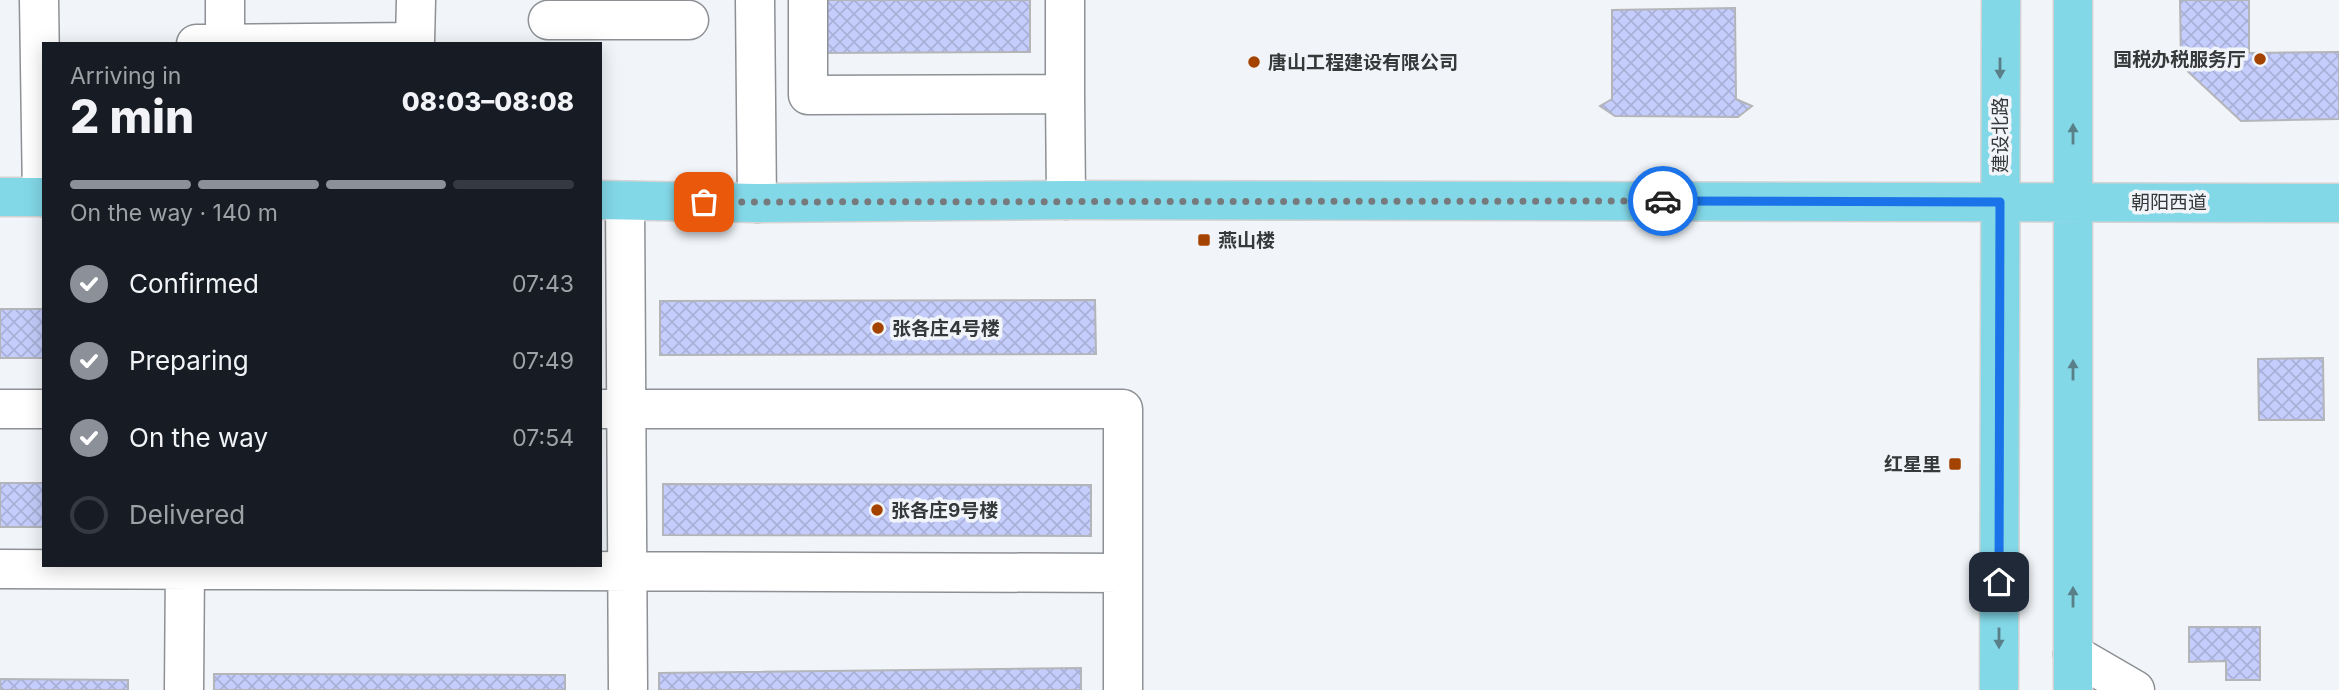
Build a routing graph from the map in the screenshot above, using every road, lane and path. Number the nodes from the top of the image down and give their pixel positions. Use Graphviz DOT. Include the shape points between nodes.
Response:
graph roads {
  1 [pos="39,0"];
  2 [pos="225,0"];
  3 [pos="416,0"];
  4 [pos="755,0"];
  5 [pos="808,0"];
  6 [pos="1065,0"];
  7 [pos="2001,0"];
  8 [pos="2073,0"];
  9 [pos="689,20"];
  10 [pos="548,21"];
  11 [pos="210,42"];
  12 [pos="415,42"];
  13 [pos="1065,94"];
  14 [pos="42,148"];
  15 [pos="0,197"];
  16 [pos="42,197"];
  17 [pos="1066,200"];
  18 [pos="613,201"];
  19 [pos="2000,202"];
  20 [pos="2073,202"];
  21 [pos="2339,202"];
  22 [pos="757,203"];
  23 [pos="0,408"];
  24 [pos="42,409"];
  25 [pos="614,409"];
  26 [pos="185,568"];
  27 [pos="0,569"];
  28 [pos="628,572"];
  29 [pos="1123,573"];
  30 [pos="2073,672"];
  31 [pos="184,690"];
  32 [pos="628,690"];
  33 [pos="1123,690"];
  34 [pos="1999,690"];
  35 [pos="2136,690"];
  1 -- 14 [label="street"];
  2 -- 11 [label="street"];
  3 -- 12 [label="street"];
  4 -- 22 [label="street"];
  5 -- 13 [label="street" via="808,95"];
  6 -- 13 [label="street"];
  7 -- 19 [label="main road, 建设北路, one-way"];
  20 -- 8 [label="main road, one-way"];
  9 -- 10 [label="street"];
  13 -- 17 [label="street"];
  15 -- 16 [label="main road"];
  17 -- 19 [label="main road, 朝阳西道"];
  17 -- 22 [label="main road, 朝阳西道"];
  18 -- 22 [label="main road, 朝阳西道"];
  18 -- 25 [label="street"];
  19 -- 20 [label="main road, 朝阳西道"];
  19 -- 34 [label="main road, 建设北路, one-way"];
  20 -- 21 [label="main road, 朝阳西道"];
  30 -- 20 [label="main road, one-way"];
  23 -- 24 [label="street"];
  25 -- 28 [label="street"];
  25 -- 29 [label="street" via="1124,408"];
  26 -- 27 [label="street"];
  26 -- 28 [label="street"];
  26 -- 31 [label="street"];
  28 -- 29 [label="street"];
  28 -- 32 [label="street"];
  29 -- 33 [label="street"];
  30 -- 35 [label="street"];
}
